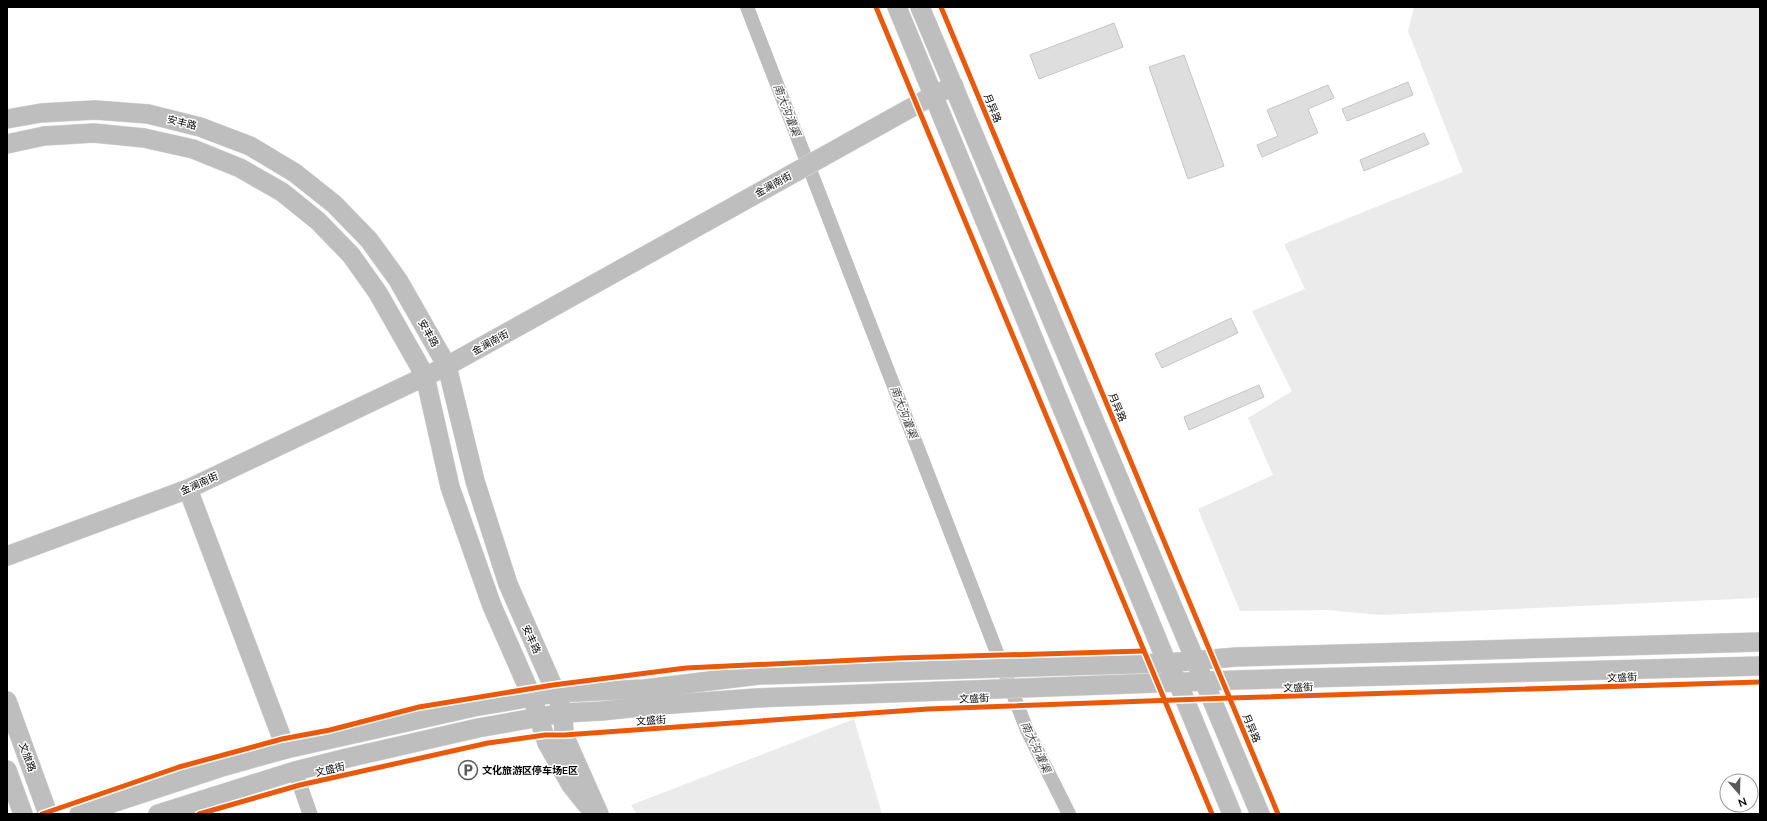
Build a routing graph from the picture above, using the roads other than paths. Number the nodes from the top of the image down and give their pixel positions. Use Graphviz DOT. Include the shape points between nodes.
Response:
graph roads {
  1 [pos="897,7"];
  2 [pos="920,7"];
  3 [pos="954,86"];
  4 [pos="934,95"];
  5 [pos="7,119"];
  6 [pos="7,144"];
  7 [pos="447,366"];
  8 [pos="425,376"];
  9 [pos="188,489"];
  10 [pos="7,556"];
  11 [pos="1760,642"];
  12 [pos="1194,660"];
  13 [pos="1167,663"];
  14 [pos="1760,666"];
  15 [pos="1205,682"];
  16 [pos="1178,683"];
  17 [pos="556,693"];
  18 [pos="532,696"];
  19 [pos="7,701"];
  20 [pos="563,713"];
  21 [pos="539,716"];
  22 [pos="286,749"];
  23 [pos="7,770"];
  24 [pos="295,771"];
  25 [pos="23,814"];
  26 [pos="48,814"];
  27 [pos="79,814"];
  28 [pos="158,814"];
  29 [pos="310,814"];
  30 [pos="594,814"];
  31 [pos="599,814"];
  32 [pos="1232,814"];
  33 [pos="1260,814"];
  1 -- 4 [label="main road"];
  2 -- 3 [label="main road"];
  3 -- 4 [label="main road, 金澜南街"];
  3 -- 12 [label="main road"];
  4 -- 7 [label="main road, 金澜南街"];
  4 -- 13 [label="main road"];
  5 -- 7 [label="main road, 安丰路" via="68,110 115,110 148,114 181,121 226,136 274,159 315,187 369,240 398,280"];
  6 -- 8 [label="main road" via="44,136 69,134 144,138 193,149 262,180 318,221 351,255 378,293"];
  7 -- 8 [label="main road, 金澜南街"];
  7 -- 17 [label="main road, 安丰路" via="475,481 508,584"];
  8 -- 9 [label="main road, 金澜南街"];
  8 -- 18 [label="main road" via="450,487 492,606"];
  9 -- 10 [label="main road, 金澜南街"];
  9 -- 22 [label="main road"];
  11 -- 12 [label="main road"];
  12 -- 13 [label="main road"];
  12 -- 15 [label="main road"];
  13 -- 16 [label="main road"];
  13 -- 17 [label="main road" via="759,675 644,689"];
  14 -- 15 [label="main road, 文盛街"];
  15 -- 16 [label="main road, 文盛街"];
  15 -- 33 [label="main road"];
  16 -- 20 [label="main road, 文盛街" via="757,698"];
  16 -- 32 [label="main road"];
  17 -- 18 [label="main road"];
  17 -- 20 [label="main road, 安丰路"];
  18 -- 21 [label="main road"];
  18 -- 22 [label="main road"];
  19 -- 26 [label="main road, 文旅路"];
  20 -- 21 [label="main road, 文盛街"];
  20 -- 31 [label="main road, 安丰路" via="564,735"];
  21 -- 24 [label="main road, 文盛街" via="411,742"];
  21 -- 30 [label="main road" via="547,744 572,785"];
  22 -- 27 [label="main road"];
  23 -- 25 [label="main road"];
  24 -- 28 [label="main road, 文盛街"];
  24 -- 29 [label="street"];
}
